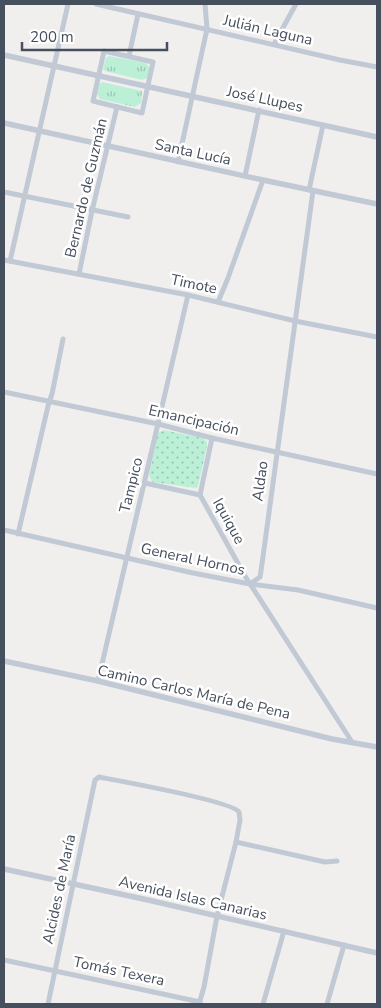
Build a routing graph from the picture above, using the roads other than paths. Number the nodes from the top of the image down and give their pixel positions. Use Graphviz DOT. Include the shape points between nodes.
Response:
graph roads {
  1 [pos="68,4"];
  2 [pos="96,4"];
  3 [pos="205,4"];
  4 [pos="296,4"];
  5 [pos="138,14"];
  6 [pos="207,29"];
  7 [pos="274,44"];
  8 [pos="4,55"];
  9 [pos="129,56"];
  10 [pos="55,66"];
  11 [pos="377,67"];
  12 [pos="99,75"];
  13 [pos="148,86"];
  14 [pos="192,96"];
  15 [pos="117,106"];
  16 [pos="259,110"];
  17 [pos="4,123"];
  18 [pos="323,125"];
  19 [pos="40,131"];
  20 [pos="377,137"];
  21 [pos="108,147"];
  22 [pos="178,162"];
  23 [pos="245,176"];
  24 [pos="263,180"];
  25 [pos="311,190"];
  26 [pos="4,192"];
  27 [pos="25,196"];
  28 [pos="377,204"];
  29 [pos="92,210"];
  30 [pos="128,217"];
  31 [pos="7,260"];
  32 [pos="79,274"];
  33 [pos="188,295"];
  34 [pos="218,302"];
  35 [pos="295,321"];
  36 [pos="377,337"];
  37 [pos="64,339"];
  38 [pos="4,392"];
  39 [pos="49,402"];
  40 [pos="158,424"];
  41 [pos="212,438"];
  42 [pos="277,452"];
  43 [pos="377,474"];
  44 [pos="145,483"];
  45 [pos="200,495"];
  46 [pos="4,530"];
  47 [pos="18,534"];
  48 [pos="126,558"];
  49 [pos="250,584"];
  50 [pos="377,608"];
  51 [pos="4,661"];
  52 [pos="98,681"];
  53 [pos="352,742"];
  54 [pos="377,747"];
  55 [pos="236,842"];
  56 [pos="337,861"];
  57 [pos="4,869"];
  58 [pos="73,884"];
  59 [pos="217,916"];
  60 [pos="284,931"];
  61 [pos="344,945"];
  62 [pos="377,953"];
  63 [pos="4,960"];
  64 [pos="55,970"];
  65 [pos="200,1003"];
  66 [pos="48,1004"];
  67 [pos="263,1004"];
  68 [pos="327,1004"];
  1 -- 10 [label="street"];
  2 -- 5 [label="street, Julián Laguna"];
  3 -- 6 [label="street"];
  4 -- 7 [label="street"];
  5 -- 6 [label="street, Julián Laguna"];
  5 -- 9 [label="street"];
  6 -- 7 [label="street, Julián Laguna"];
  6 -- 14 [label="street"];
  7 -- 11 [label="street, Julián Laguna"];
  8 -- 10 [label="street, José Llupes"];
  9 -- 12 [label="street" via="104,51"];
  9 -- 13 [label="street" via="153,62"];
  10 -- 12 [label="street, José Llupes"];
  10 -- 19 [label="street"];
  12 -- 13 [label="street, José Llupes"];
  12 -- 15 [label="street" via="93,101"];
  13 -- 14 [label="street, José Llupes"];
  13 -- 15 [label="street" via="142,113"];
  14 -- 16 [label="street, José Llupes"];
  14 -- 22 [label="street"];
  15 -- 21 [label="street, Bernardo de Guzmán"];
  16 -- 18 [label="street, José Llupes"];
  16 -- 23 [label="street"];
  17 -- 19 [label="street, Santa Lucía"];
  18 -- 20 [label="street, José Llupes"];
  18 -- 25 [label="street, Aldao"];
  19 -- 21 [label="street, Santa Lucía"];
  19 -- 27 [label="street"];
  21 -- 22 [label="street, Santa Lucía"];
  21 -- 29 [label="street, Bernardo de Guzmán"];
  22 -- 23 [label="street, Santa Lucía"];
  23 -- 24 [label="street, Santa Lucía"];
  24 -- 25 [label="street, Santa Lucía"];
  24 -- 34 [label="street"];
  25 -- 28 [label="street, Santa Lucía"];
  25 -- 35 [label="street, Aldao"];
  26 -- 27 [label="street"];
  27 -- 29 [label="street"];
  27 -- 31 [label="street"];
  29 -- 30 [label="street"];
  29 -- 32 [label="street, Bernardo de Guzmán"];
  31 -- 32 [label="street, Timote"];
  32 -- 33 [label="street, Timote"];
  33 -- 34 [label="street, Timote"];
  33 -- 40 [label="street, Tampico"];
  34 -- 35 [label="street, Timote"];
  35 -- 36 [label="street, Timote"];
  35 -- 42 [label="street, Aldao"];
  37 -- 39 [label="street"];
  38 -- 39 [label="street, Emancipación"];
  39 -- 40 [label="street, Emancipación"];
  39 -- 47 [label="street"];
  40 -- 41 [label="street, Emancipación"];
  40 -- 44 [label="street, Tampico"];
  41 -- 42 [label="street, Emancipación"];
  41 -- 45 [label="street, Iquique"];
  42 -- 43 [label="street, Emancipación"];
  42 -- 49 [label="street, Aldao" via="260,578"];
  44 -- 45 [label="street"];
  44 -- 48 [label="street, Tampico"];
  45 -- 49 [label="street, Iquique"];
  46 -- 47 [label="street, General Hornos"];
  47 -- 48 [label="street, General Hornos"];
  48 -- 49 [label="street, General Hornos"];
  48 -- 52 [label="street, Tampico"];
  49 -- 50 [label="street, General Hornos" via="298,590"];
  49 -- 53 [label="street"];
  51 -- 52 [label="street, Camino Carlos María de Pena"];
  52 -- 53 [label="street, Camino Carlos María de Pena"];
  53 -- 54 [label="street, Camino Carlos María de Pena"];
  55 -- 56 [label="street" via="325,862"];
  55 -- 58 [label="street, Alcides de María" via="240,815 234,807 99,777 96,778"];
  55 -- 59 [label="street"];
  57 -- 58 [label="street, Avenida Islas Canarias"];
  58 -- 59 [label="street, Avenida Islas Canarias"];
  58 -- 64 [label="street, Alcides de María"];
  59 -- 60 [label="street, Avenida Islas Canarias"];
  59 -- 65 [label="street"];
  60 -- 61 [label="street, Avenida Islas Canarias"];
  60 -- 67 [label="street"];
  61 -- 62 [label="street, Avenida Islas Canarias"];
  61 -- 68 [label="street"];
  63 -- 64 [label="street, Tomás Texera"];
  64 -- 65 [label="street, Tomás Texera"];
  64 -- 66 [label="street, Alcides de María"];
}
